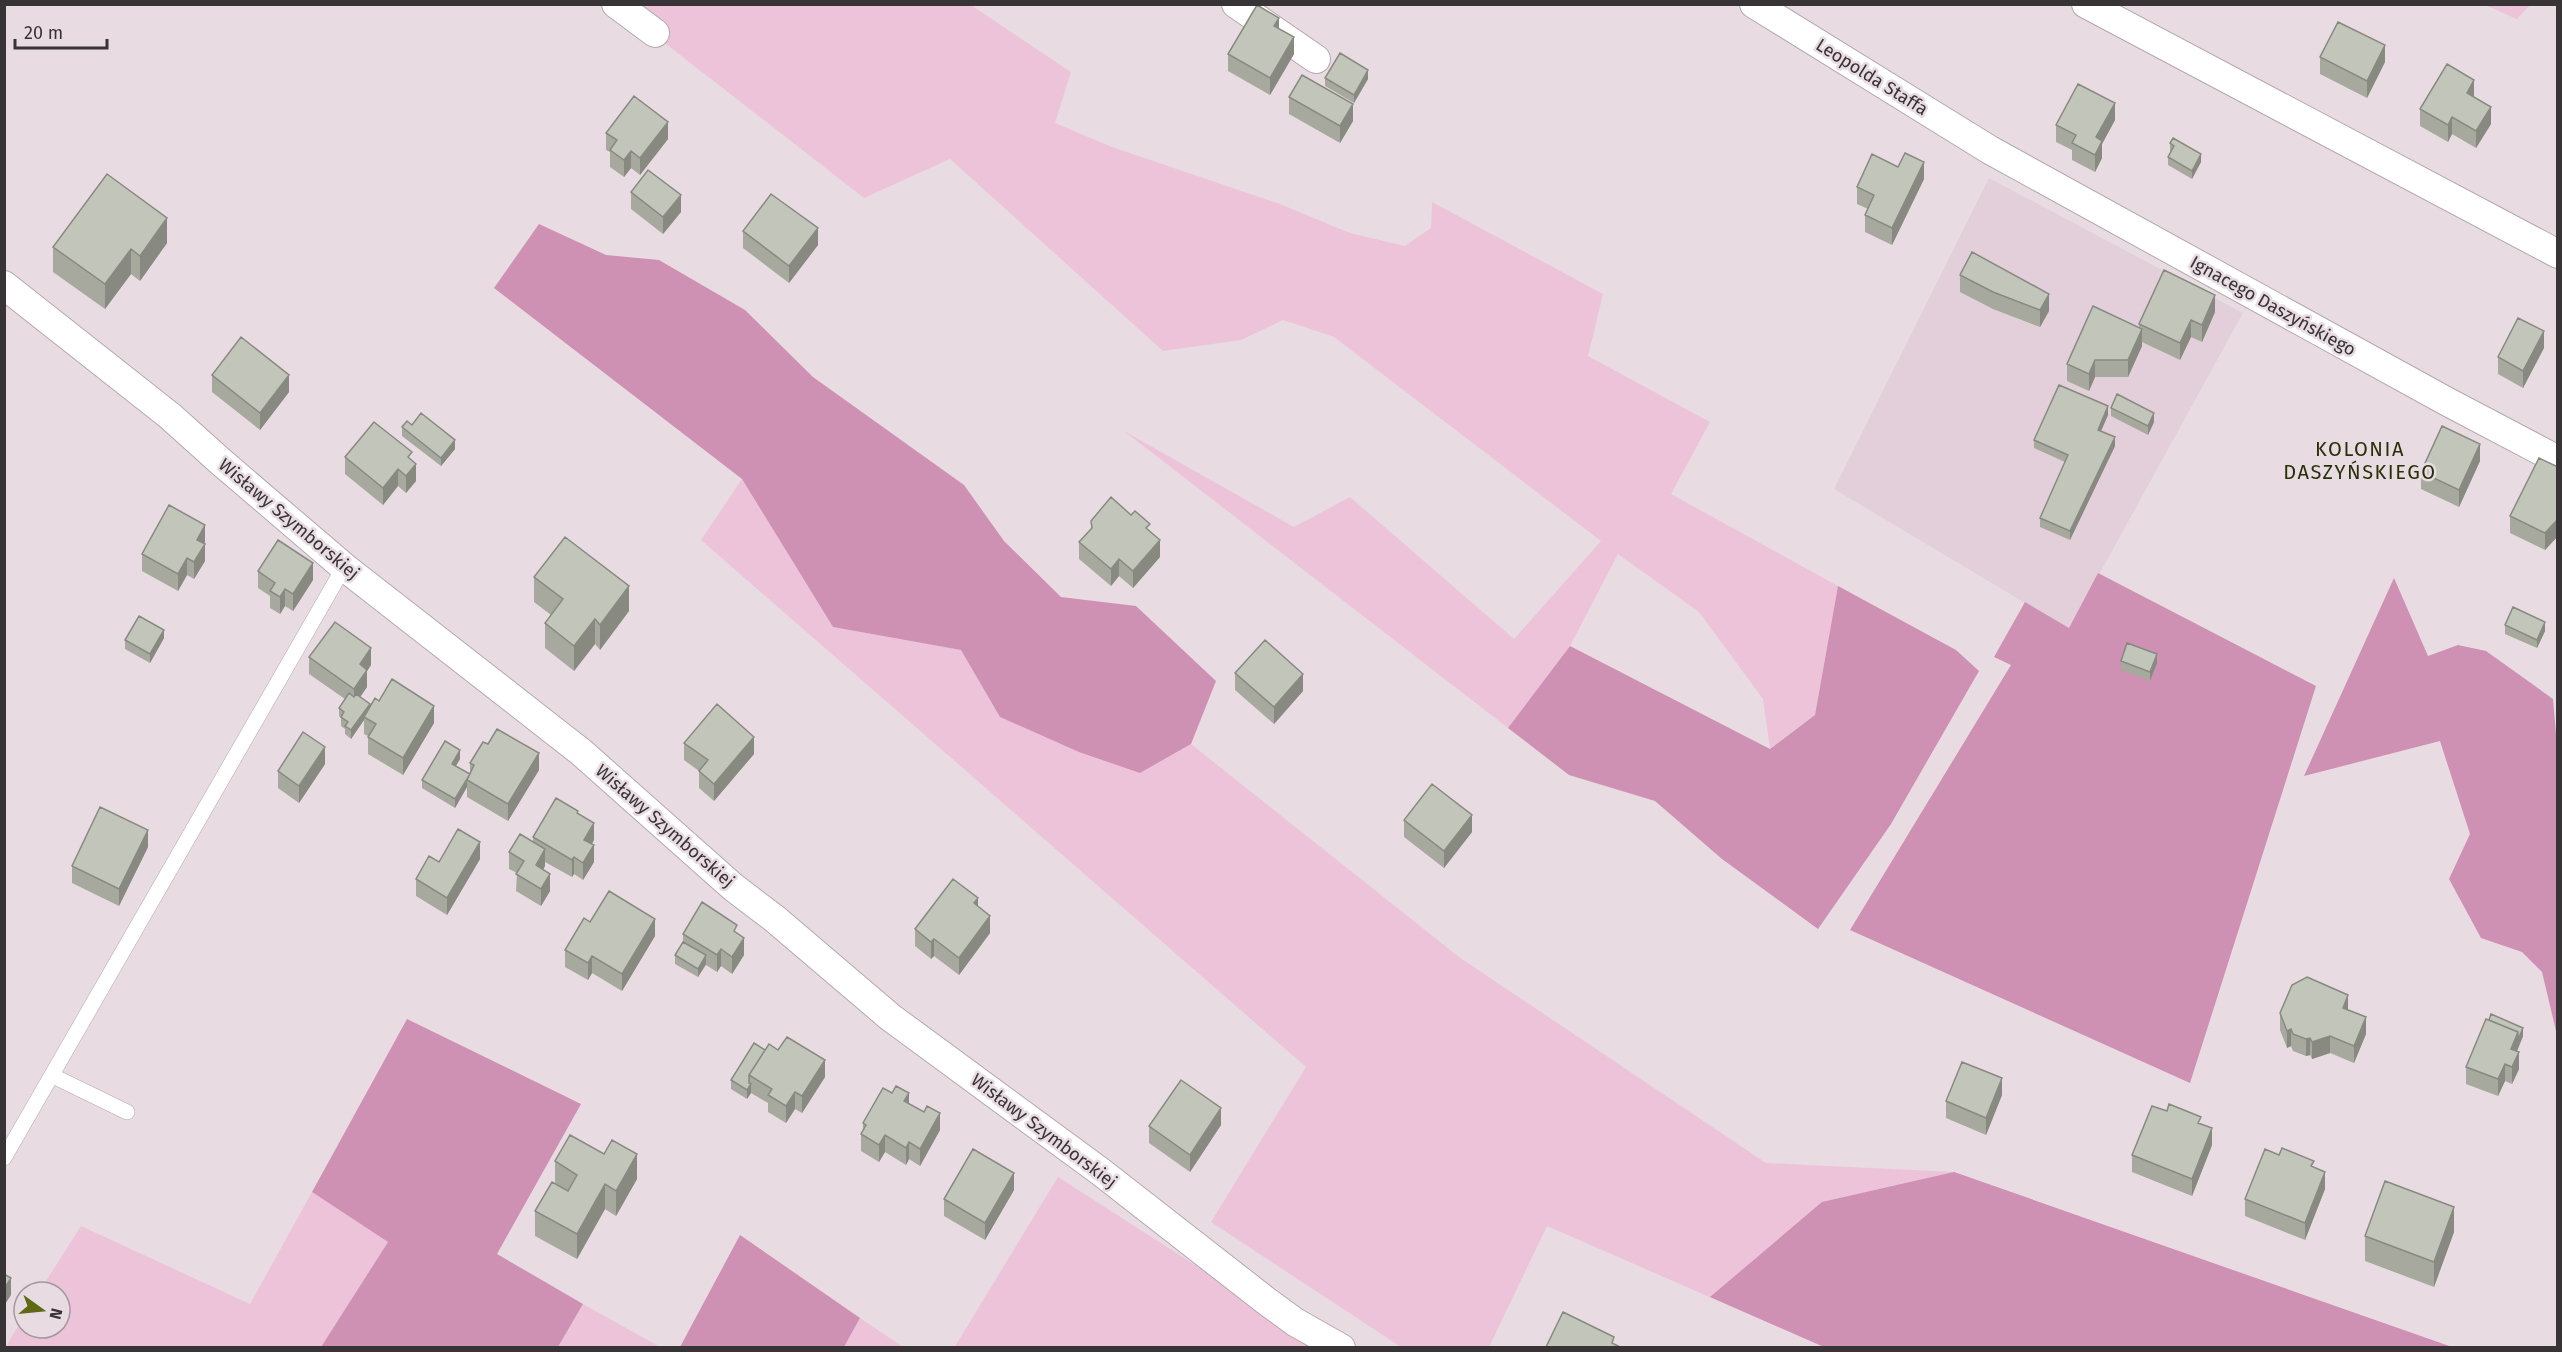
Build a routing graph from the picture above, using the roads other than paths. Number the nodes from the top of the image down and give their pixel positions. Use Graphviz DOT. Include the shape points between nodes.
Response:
graph roads {
  1 [pos="616,4"];
  2 [pos="1236,4"];
  3 [pos="1754,4"];
  4 [pos="2086,4"];
  5 [pos="655,33"];
  6 [pos="1316,59"];
  7 [pos="1990,150"];
  8 [pos="2558,254"];
  9 [pos="4,285"];
  10 [pos="2558,460"];
  11 [pos="344,567"];
  12 [pos="53,1076"];
  13 [pos="127,1112"];
  14 [pos="4,1158"];
  15 [pos="1341,1347"];
  1 -- 5 [label="street"];
  2 -- 6 [label="street"];
  3 -- 7 [label="street, Leopolda Staffa"];
  4 -- 8 [label="street"];
  7 -- 10 [label="street, Ignacego Daszyńskiego"];
  9 -- 11 [label="street, Wisławy Szymborskiej" via="170,416"];
  11 -- 12 [label="lane"];
  11 -- 15 [label="street, Wisławy Szymborskiej" via="581,752 890,1017 1288,1316"];
  12 -- 13 [label="lane"];
  12 -- 14 [label="lane"];
}
